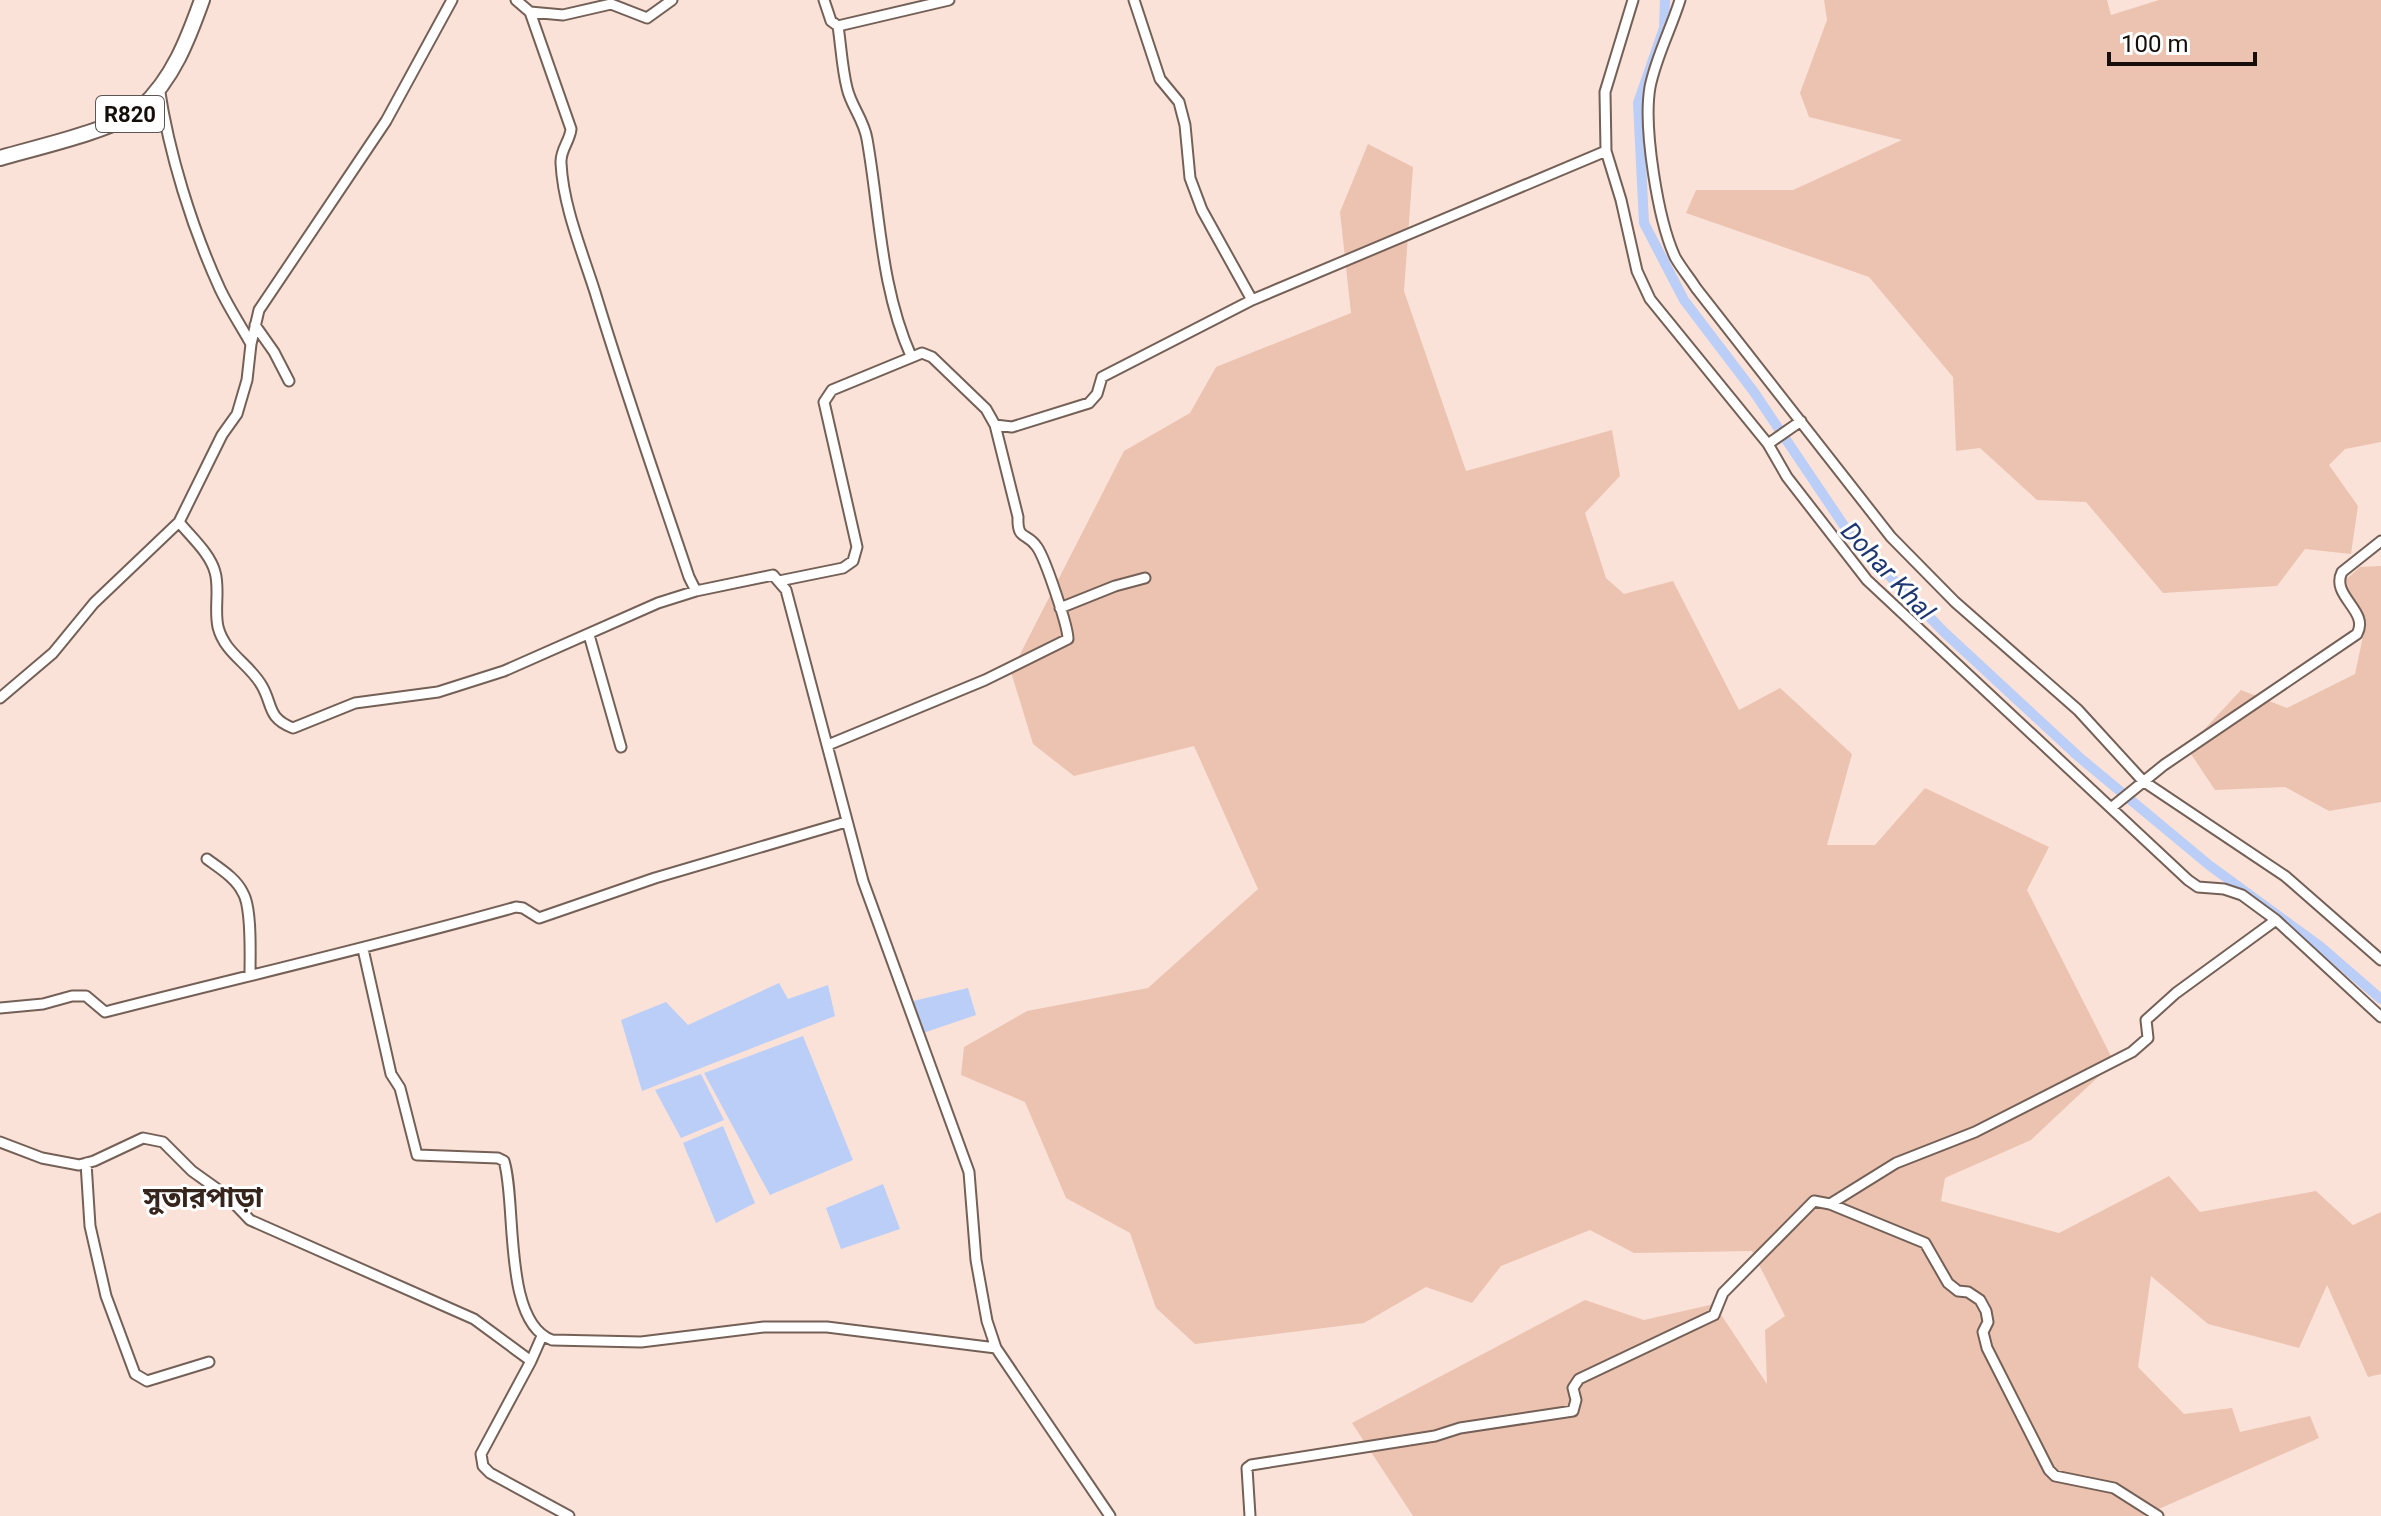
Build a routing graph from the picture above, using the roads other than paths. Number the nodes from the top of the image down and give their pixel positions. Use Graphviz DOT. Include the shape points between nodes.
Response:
graph roads {
  1 [pos="202,0"];
  2 [pos="452,0"];
  3 [pos="516,0"];
  4 [pos="672,0"];
  5 [pos="824,0"];
  6 [pos="949,0"];
  7 [pos="1134,0"];
  8 [pos="1633,0"];
  9 [pos="1680,0"];
  10 [pos="530,12"];
  11 [pos="838,26"];
  12 [pos="159,87"];
  13 [pos="1606,151"];
  14 [pos="0,158"];
  15 [pos="1252,300"];
  16 [pos="255,325"];
  17 [pos="251,344"];
  18 [pos="911,356"];
  19 [pos="289,381"];
  20 [pos="1801,421"];
  21 [pos="995,425"];
  22 [pos="1770,442"];
  23 [pos="179,522"];
  24 [pos="2381,541"];
  25 [pos="1145,578"];
  26 [pos="779,581"];
  27 [pos="696,591"];
  28 [pos="1060,608"];
  29 [pos="589,635"];
  30 [pos="0,698"];
  31 [pos="828,745"];
  32 [pos="621,747"];
  33 [pos="2141,783"];
  34 [pos="2113,807"];
  35 [pos="846,822"];
  36 [pos="207,859"];
  37 [pos="2276,920"];
  38 [pos="363,949"];
  39 [pos="2381,960"];
  40 [pos="250,974"];
  41 [pos="0,1008"];
  42 [pos="2381,1017"];
  43 [pos="0,1142"];
  44 [pos="86,1163"];
  45 [pos="1830,1204"];
  46 [pos="542,1336"];
  47 [pos="996,1348"];
  48 [pos="531,1361"];
  49 [pos="209,1362"];
  50 [pos="569,1516"];
  51 [pos="1110,1516"];
  52 [pos="1250,1516"];
  53 [pos="2158,1516"];
  1 -- 12 [label="main road, R820" via="190,34"];
  2 -- 16 [label="street" via="386,121 259,310"];
  3 -- 10 [label="street"];
  4 -- 10 [label="street" via="647,18 611,4 563,15"];
  5 -- 11 [label="street"];
  6 -- 11 [label="street"];
  7 -- 15 [label="street" via="1160,79 1179,102 1190,178 1202,210"];
  8 -- 13 [label="street" via="1605,92"];
  9 -- 20 [label="street" via="1650,88 1647,132 1668,234 1696,288"];
  10 -- 27 [label="street" via="571,129 560,160 568,204 626,393"];
  11 -- 18 [label="street" via="846,86 867,137 888,280"];
  12 -- 14 [label="main road, R820" via="140,109 113,124"];
  12 -- 17 [label="street" via="190,209 220,289"];
  13 -- 15 [label="street"];
  13 -- 22 [label="street" via="1637,271 1650,299"];
  15 -- 21 [label="street" via="1102,377 1089,403 1012,427"];
  16 -- 17 [label="street"];
  16 -- 19 [label="street"];
  17 -- 23 [label="street" via="237,414"];
  18 -- 21 [label="street" via="932,357 986,409"];
  18 -- 26 [label="street" via="832,390 824,402 857,547 853,561 843,568"];
  20 -- 22 [label="street"];
  20 -- 33 [label="street" via="1891,537 1955,602 2078,710"];
  21 -- 28 [label="street" via="1018,529 1036,545"];
  22 -- 34 [label="street" via="1787,477 1867,580"];
  23 -- 29 [label="street" via="215,572 216,616 230,652 263,688 270,710 293,728 355,703 438,692"];
  23 -- 30 [label="street" via="94,603 53,653"];
  24 -- 33 [label="street" via="2338,579 2360,620 2357,634"];
  25 -- 28 [label="street"];
  26 -- 27 [label="street" via="773,575"];
  26 -- 31 [label="street" via="786,590"];
  27 -- 29 [label="street"];
  28 -- 31 [label="street" via="1068,635 1064,642"];
  29 -- 32 [label="street"];
  31 -- 35 [label="street"];
  33 -- 34 [label="street"];
  33 -- 39 [label="street" via="2285,876"];
  34 -- 37 [label="street" via="2198,887 2242,895"];
  35 -- 38 [label="street" via="539,918 516,907"];
  35 -- 47 [label="street" via="969,1172 976,1260"];
  36 -- 40 [label="street" via="245,895"];
  37 -- 42 [label="street"];
  37 -- 45 [label="street" via="2146,1020 2148,1038 2132,1052 1975,1132 1896,1163"];
  38 -- 40 [label="street"];
  38 -- 46 [label="street" via="391,1074 400,1088 417,1155 504,1161 516,1279 532,1324"];
  40 -- 41 [label="street" via="105,1012 86,996"];
  43 -- 44 [label="street" via="42,1158"];
  44 -- 48 [label="street" via="143,1138 163,1142 250,1220 474,1319"];
  44 -- 49 [label="street" via="90,1226 106,1296 135,1374 147,1381"];
  45 -- 52 [label="street" via="1814,1201 1806,1207 1723,1293 1714,1315 1579,1379 1573,1388 1573,1411 1251,1465"];
  45 -- 53 [label="street" via="1925,1243 1948,1283 1980,1300 1988,1322 1983,1332 1987,1348 2055,1476 2114,1488"];
  46 -- 47 [label="street" via="641,1342 764,1327 827,1327"];
  46 -- 48 [label="street"];
  47 -- 51 [label="street"];
  48 -- 50 [label="street" via="481,1454 483,1466"];
}
